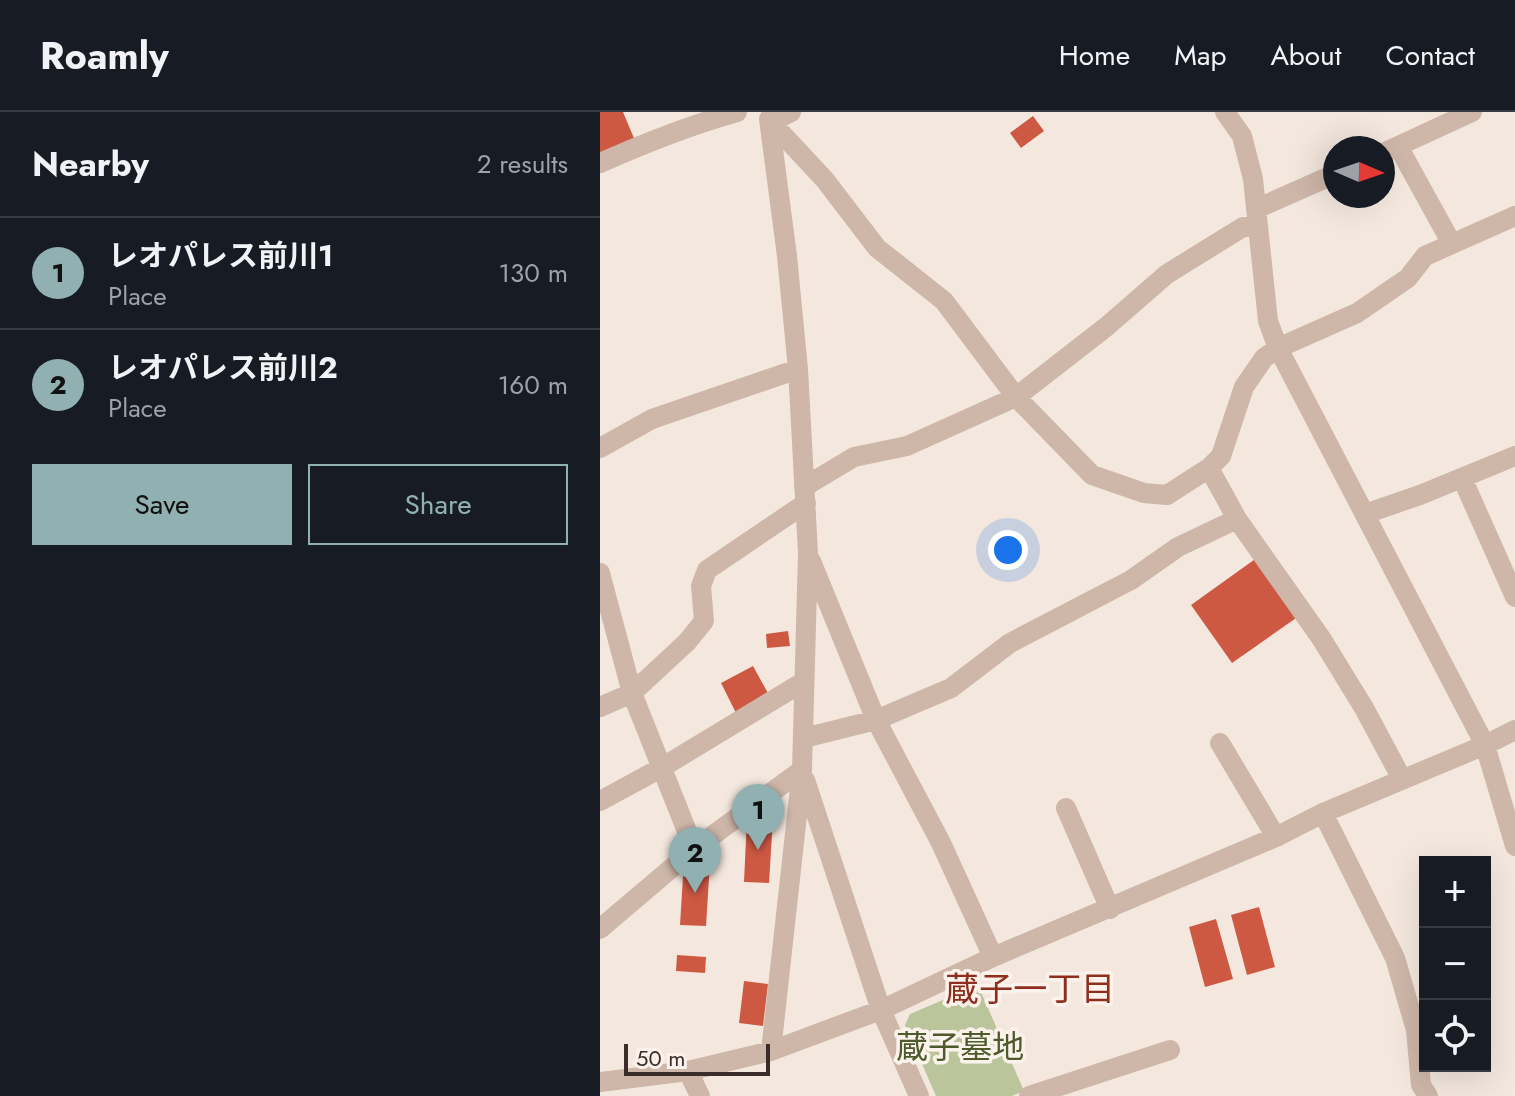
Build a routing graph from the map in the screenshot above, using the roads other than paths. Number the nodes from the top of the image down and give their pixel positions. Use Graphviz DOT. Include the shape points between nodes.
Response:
graph roads {
  1 [pos="737,112"];
  2 [pos="791,112"];
  3 [pos="1225,112"];
  4 [pos="1472,112"];
  5 [pos="768,117"];
  6 [pos="1395,147"];
  7 [pos="1395,155"];
  8 [pos="600,163"];
  9 [pos="1323,181"];
  10 [pos="1515,216"];
  11 [pos="1257,217"];
  12 [pos="1452,244"];
  13 [pos="1278,348"];
  14 [pos="798,369"];
  15 [pos="1016,397"];
  16 [pos="600,448"];
  17 [pos="1515,456"];
  18 [pos="1209,468"];
  19 [pos="1462,478"];
  20 [pos="805,495"];
  21 [pos="1365,514"];
  22 [pos="1237,519"];
  23 [pos="808,553"];
  24 [pos="600,573"];
  25 [pos="1515,597"];
  26 [pos="803,682"];
  27 [pos="632,693"];
  28 [pos="600,707"];
  29 [pos="876,720"];
  30 [pos="1515,730"];
  31 [pos="804,738"];
  32 [pos="1220,743"];
  33 [pos="1485,745"];
  34 [pos="661,768"];
  35 [pos="802,770"];
  36 [pos="1402,779"];
  37 [pos="600,801"];
  38 [pos="1066,808"];
  39 [pos="1323,813"];
  40 [pos="1276,837"];
  41 [pos="1515,846"];
  42 [pos="694,849"];
  43 [pos="1110,909"];
  44 [pos="600,929"];
  45 [pos="993,957"];
  46 [pos="881,1010"];
  47 [pos="1170,1050"];
  48 [pos="771,1051"];
  49 [pos="688,1071"];
  50 [pos="600,1082"];
  51 [pos="700,1096"];
  52 [pos="919,1096"];
  53 [pos="1029,1096"];
  54 [pos="1428,1096"];
  1 -- 8 [label="street"];
  2 -- 5 [label="street"];
  3 -- 11 [label="street" via="1242,136"];
  4 -- 6 [label="street"];
  5 -- 14 [label="street"];
  5 -- 15 [label="street" via="877,248 944,301"];
  7 -- 12 [label="street"];
  9 -- 11 [label="street"];
  10 -- 12 [label="street"];
  11 -- 13 [label="street" via="1268,321"];
  11 -- 15 [label="street" via="1167,274"];
  12 -- 13 [label="street" via="1425,256 1408,278 1357,313"];
  13 -- 18 [label="street" via="1244,387 1221,456"];
  13 -- 21 [label="street"];
  14 -- 16 [label="street" via="652,419"];
  14 -- 20 [label="street"];
  15 -- 18 [label="street" via="1092,475 1167,495"];
  15 -- 20 [label="street" via="907,446 854,457"];
  17 -- 19 [label="street"];
  18 -- 22 [label="street"];
  19 -- 21 [label="street"];
  19 -- 25 [label="street"];
  20 -- 23 [label="street"];
  20 -- 27 [label="street" via="707,570 701,586 704,621"];
  21 -- 33 [label="street"];
  22 -- 29 [label="street" via="1010,643 951,688"];
  22 -- 36 [label="street" via="1321,638"];
  23 -- 26 [label="street"];
  23 -- 29 [label="street"];
  24 -- 27 [label="street"];
  26 -- 31 [label="street"];
  26 -- 34 [label="street"];
  27 -- 28 [label="street"];
  27 -- 34 [label="street"];
  29 -- 31 [label="street"];
  29 -- 45 [label="street"];
  30 -- 33 [label="street"];
  31 -- 35 [label="street"];
  32 -- 40 [label="street"];
  33 -- 36 [label="street"];
  33 -- 41 [label="street"];
  34 -- 37 [label="street"];
  34 -- 42 [label="street"];
  35 -- 42 [label="street"];
  35 -- 46 [label="street"];
  35 -- 48 [label="street"];
  36 -- 39 [label="street"];
  38 -- 43 [label="street"];
  39 -- 40 [label="street"];
  39 -- 54 [label="street" via="1395,958 1416,1030 1421,1085"];
  40 -- 43 [label="street"];
  42 -- 44 [label="street"];
  43 -- 45 [label="street"];
  45 -- 46 [label="street"];
  46 -- 48 [label="street"];
  46 -- 52 [label="street"];
  47 -- 53 [label="street"];
  48 -- 49 [label="street"];
  49 -- 50 [label="street"];
  49 -- 51 [label="street"];
}
